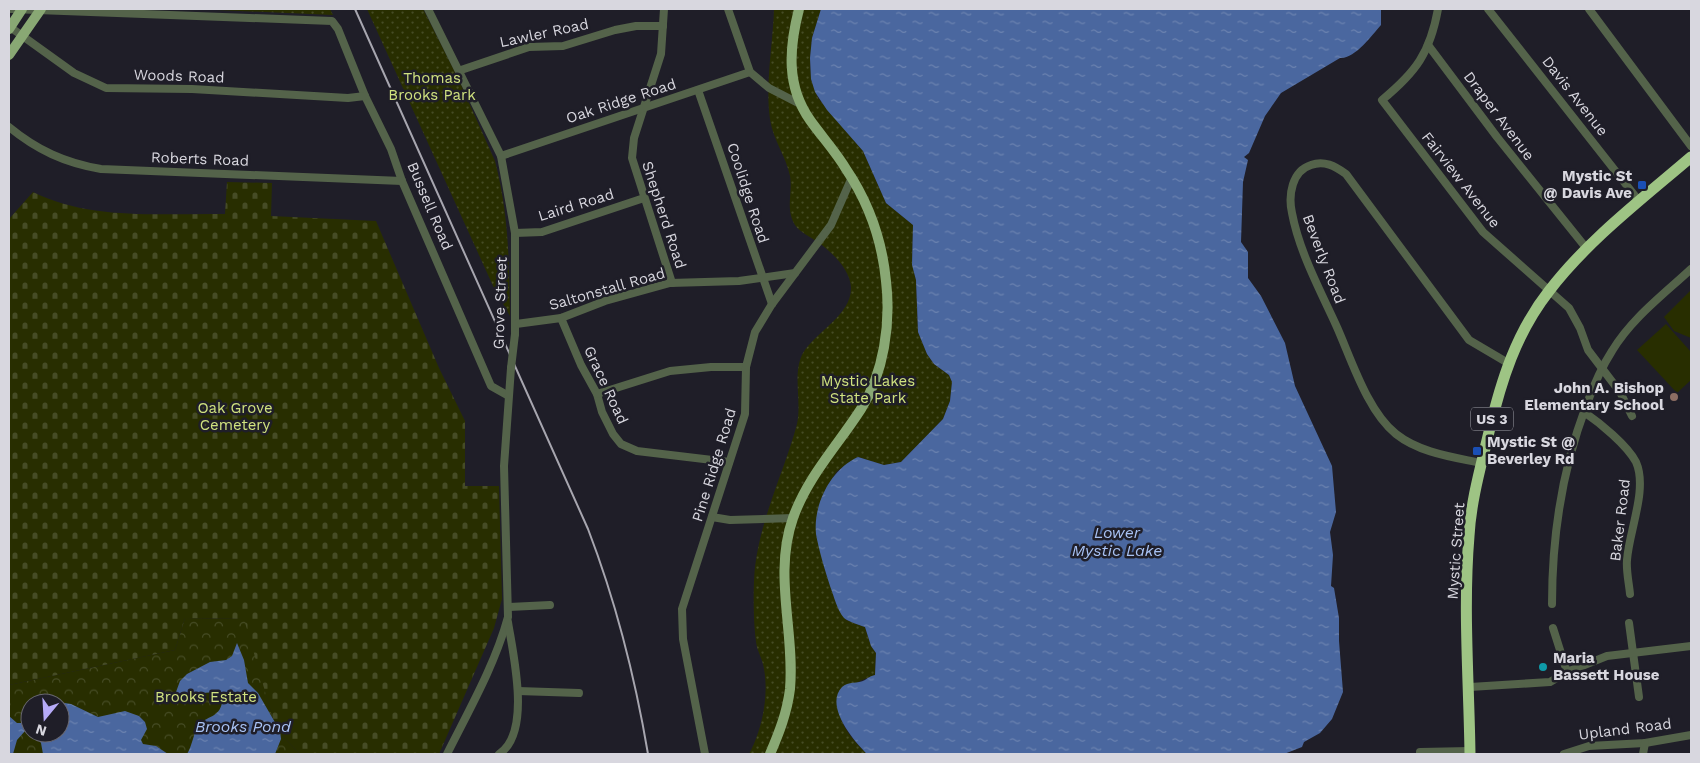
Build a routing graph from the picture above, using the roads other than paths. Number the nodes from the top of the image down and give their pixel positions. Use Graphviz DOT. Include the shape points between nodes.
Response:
graph roads {
  1 [pos="11,9"];
  2 [pos="22,9"];
  3 [pos="41,9"];
  4 [pos="428,9"];
  5 [pos="664,9"];
  6 [pos="728,9"];
  7 [pos="799,9"];
  8 [pos="1438,9"];
  9 [pos="1488,9"];
  10 [pos="1589,9"];
  11 [pos="663,26"];
  12 [pos="10,28"];
  13 [pos="24,35"];
  14 [pos="1428,46"];
  15 [pos="9,55"];
  16 [pos="461,70"];
  17 [pos="750,72"];
  18 [pos="698,90"];
  19 [pos="365,96"];
  20 [pos="800,104"];
  21 [pos="643,108"];
  22 [pos="9,127"];
  23 [pos="1691,146"];
  24 [pos="501,156"];
  25 [pos="1691,157"];
  26 [pos="852,178"];
  27 [pos="402,181"];
  28 [pos="644,198"];
  29 [pos="1639,201"];
  30 [pos="515,233"];
  31 [pos="1586,249"];
  32 [pos="1691,269"];
  33 [pos="794,273"];
  34 [pos="761,277"];
  35 [pos="672,283"];
  36 [pos="1550,289"];
  37 [pos="772,304"];
  38 [pos="561,318"];
  39 [pos="516,324"];
  40 [pos="1508,363"];
  41 [pos="746,367"];
  42 [pos="1602,370"];
  43 [pos="596,394"];
  44 [pos="507,395"];
  45 [pos="1584,412"];
  46 [pos="1632,416"];
  47 [pos="730,462"];
  48 [pos="1481,463"];
  49 [pos="712,517"];
  50 [pos="793,518"];
  51 [pos="1630,594"];
  52 [pos="1552,604"];
  53 [pos="550,605"];
  54 [pos="509,607"];
  55 [pos="508,617"];
  56 [pos="1629,623"];
  57 [pos="1553,628"];
  58 [pos="1691,646"];
  59 [pos="1631,652"];
  60 [pos="1567,672"];
  61 [pos="1470,688"];
  62 [pos="518,691"];
  63 [pos="579,693"];
  64 [pos="1639,697"];
  65 [pos="1691,735"];
  66 [pos="1645,743"];
  67 [pos="503,753"];
  68 [pos="1470,753"];
  69 [pos="447,754"];
  70 [pos="705,754"];
  71 [pos="770,754"];
  72 [pos="1420,754"];
  73 [pos="1564,754"];
  74 [pos="1644,754"];
  1 -- 2 [label="street"];
  2 -- 3 [label="street"];
  2 -- 12 [label="main road"];
  3 -- 13 [label="main road"];
  3 -- 19 [label="street, Bussell Road" via="332,21"];
  4 -- 16 [label="street, Grove Street"];
  5 -- 11 [label="street, Shepherd Road"];
  6 -- 17 [label="street"];
  7 -- 20 [label="main road" via="791,61"];
  8 -- 14 [label="street"];
  9 -- 29 [label="street, Davis Avenue"];
  10 -- 23 [label="street"];
  11 -- 16 [label="street, Lawler Road" via="615,30 563,46 529,47"];
  11 -- 21 [label="street, Shepherd Road" via="661,54"];
  12 -- 13 [label="street, Woods Road"];
  13 -- 15 [label="main road"];
  13 -- 19 [label="street, Woods Road" via="74,74 106,88 192,89 348,98"];
  14 -- 31 [label="street, Draper Avenue"];
  14 -- 36 [label="street, Fairview Avenue" via="1411,75 1382,100 1483,232"];
  16 -- 24 [label="street, Grove Street"];
  17 -- 18 [label="street, Oak Ridge Road"];
  17 -- 20 [label="street" via="769,88"];
  18 -- 21 [label="street, Oak Ridge Road"];
  18 -- 34 [label="street, Coolidge Road" via="726,165"];
  19 -- 27 [label="street, Bussell Road" via="391,149"];
  20 -- 26 [label="main road"];
  21 -- 24 [label="street, Oak Ridge Road"];
  21 -- 28 [label="street, Shepherd Road" via="632,158"];
  22 -- 27 [label="street, Roberts Road" via="30,144 56,158 102,169"];
  24 -- 30 [label="street, Grove Street"];
  25 -- 29 [label="highway, Mystic Street / US 3"];
  26 -- 33 [label="street, Pine Ridge Road" via="831,225"];
  26 -- 50 [label="main road" via="867,205 883,261 888,305 882,354 866,401 815,473"];
  27 -- 44 [label="street, Bussell Road" via="491,386"];
  28 -- 30 [label="street, Laird Road" via="542,232"];
  28 -- 35 [label="street, Shepherd Road"];
  29 -- 31 [label="highway, Mystic Street / US 3"];
  30 -- 39 [label="street, Grove Street"];
  31 -- 36 [label="highway, Mystic Street / US 3"];
  32 -- 42 [label="street" via="1631,325"];
  33 -- 34 [label="street, Saltonstall Road"];
  33 -- 37 [label="street, Pine Ridge Road"];
  34 -- 35 [label="street, Saltonstall Road" via="739,281"];
  34 -- 37 [label="street, Coolidge Road"];
  35 -- 38 [label="street, Saltonstall Road" via="605,301"];
  36 -- 40 [label="highway, Mystic Street / US 3" via="1528,322"];
  36 -- 42 [label="street, Fairview Avenue" via="1569,308 1588,350"];
  37 -- 41 [label="street, Pine Ridge Road" via="755,332"];
  38 -- 39 [label="street, Saltonstall Road"];
  38 -- 43 [label="street, Grace Road"];
  39 -- 44 [label="street, Grove Street, bridge"];
  40 -- 48 [label="highway, Mystic Street / US 3"];
  40 -- 48 [label="street, Beverly Road" via="1469,340 1346,174 1327,163 1315,163 1297,175 1292,185 1291,212 1298,236 1356,370 1382,418 1395,433 1410,443"];
  41 -- 43 [label="street" via="670,371"];
  41 -- 47 [label="street, Pine Ridge Road" via="745,414"];
  42 -- 45 [label="street"];
  42 -- 46 [label="street, Fairview Avenue" via="1620,392"];
  43 -- 47 [label="street, Grace Road" via="609,427 621,444 637,451"];
  44 -- 54 [label="street, Grove Street" via="504,466"];
  45 -- 51 [label="street, Baker Road" via="1600,423 1626,450 1639,471 1640,492 1626,562"];
  45 -- 52 [label="street" via="1558,509 1552,561"];
  47 -- 49 [label="street, Pine Ridge Road"];
  48 -- 61 [label="highway, Mystic Street / US 3" via="1468,549"];
  49 -- 50 [label="street" via="730,520"];
  49 -- 70 [label="street, Pine Ridge Road" via="682,609 683,639"];
  50 -- 71 [label="main road" via="783,575 790,690 784,721"];
  53 -- 54 [label="street"];
  54 -- 55 [label="street, Grove Street"];
  55 -- 62 [label="street, Grove Street"];
  55 -- 69 [label="street, Grove Street" via="487,672"];
  56 -- 59 [label="street"];
  57 -- 60 [label="street"];
  58 -- 59 [label="street"];
  59 -- 60 [label="street" via="1600,658"];
  59 -- 64 [label="street"];
  60 -- 61 [label="street" via="1550,682"];
  61 -- 68 [label="highway, Mystic Street / US 3"];
  62 -- 63 [label="street"];
  62 -- 67 [label="street, Grove Street" via="514,730"];
  65 -- 66 [label="street, Upland Road"];
  66 -- 73 [label="street, Upland Road" via="1590,746"];
  66 -- 74 [label="street"];
  68 -- 72 [label="street"];
}
